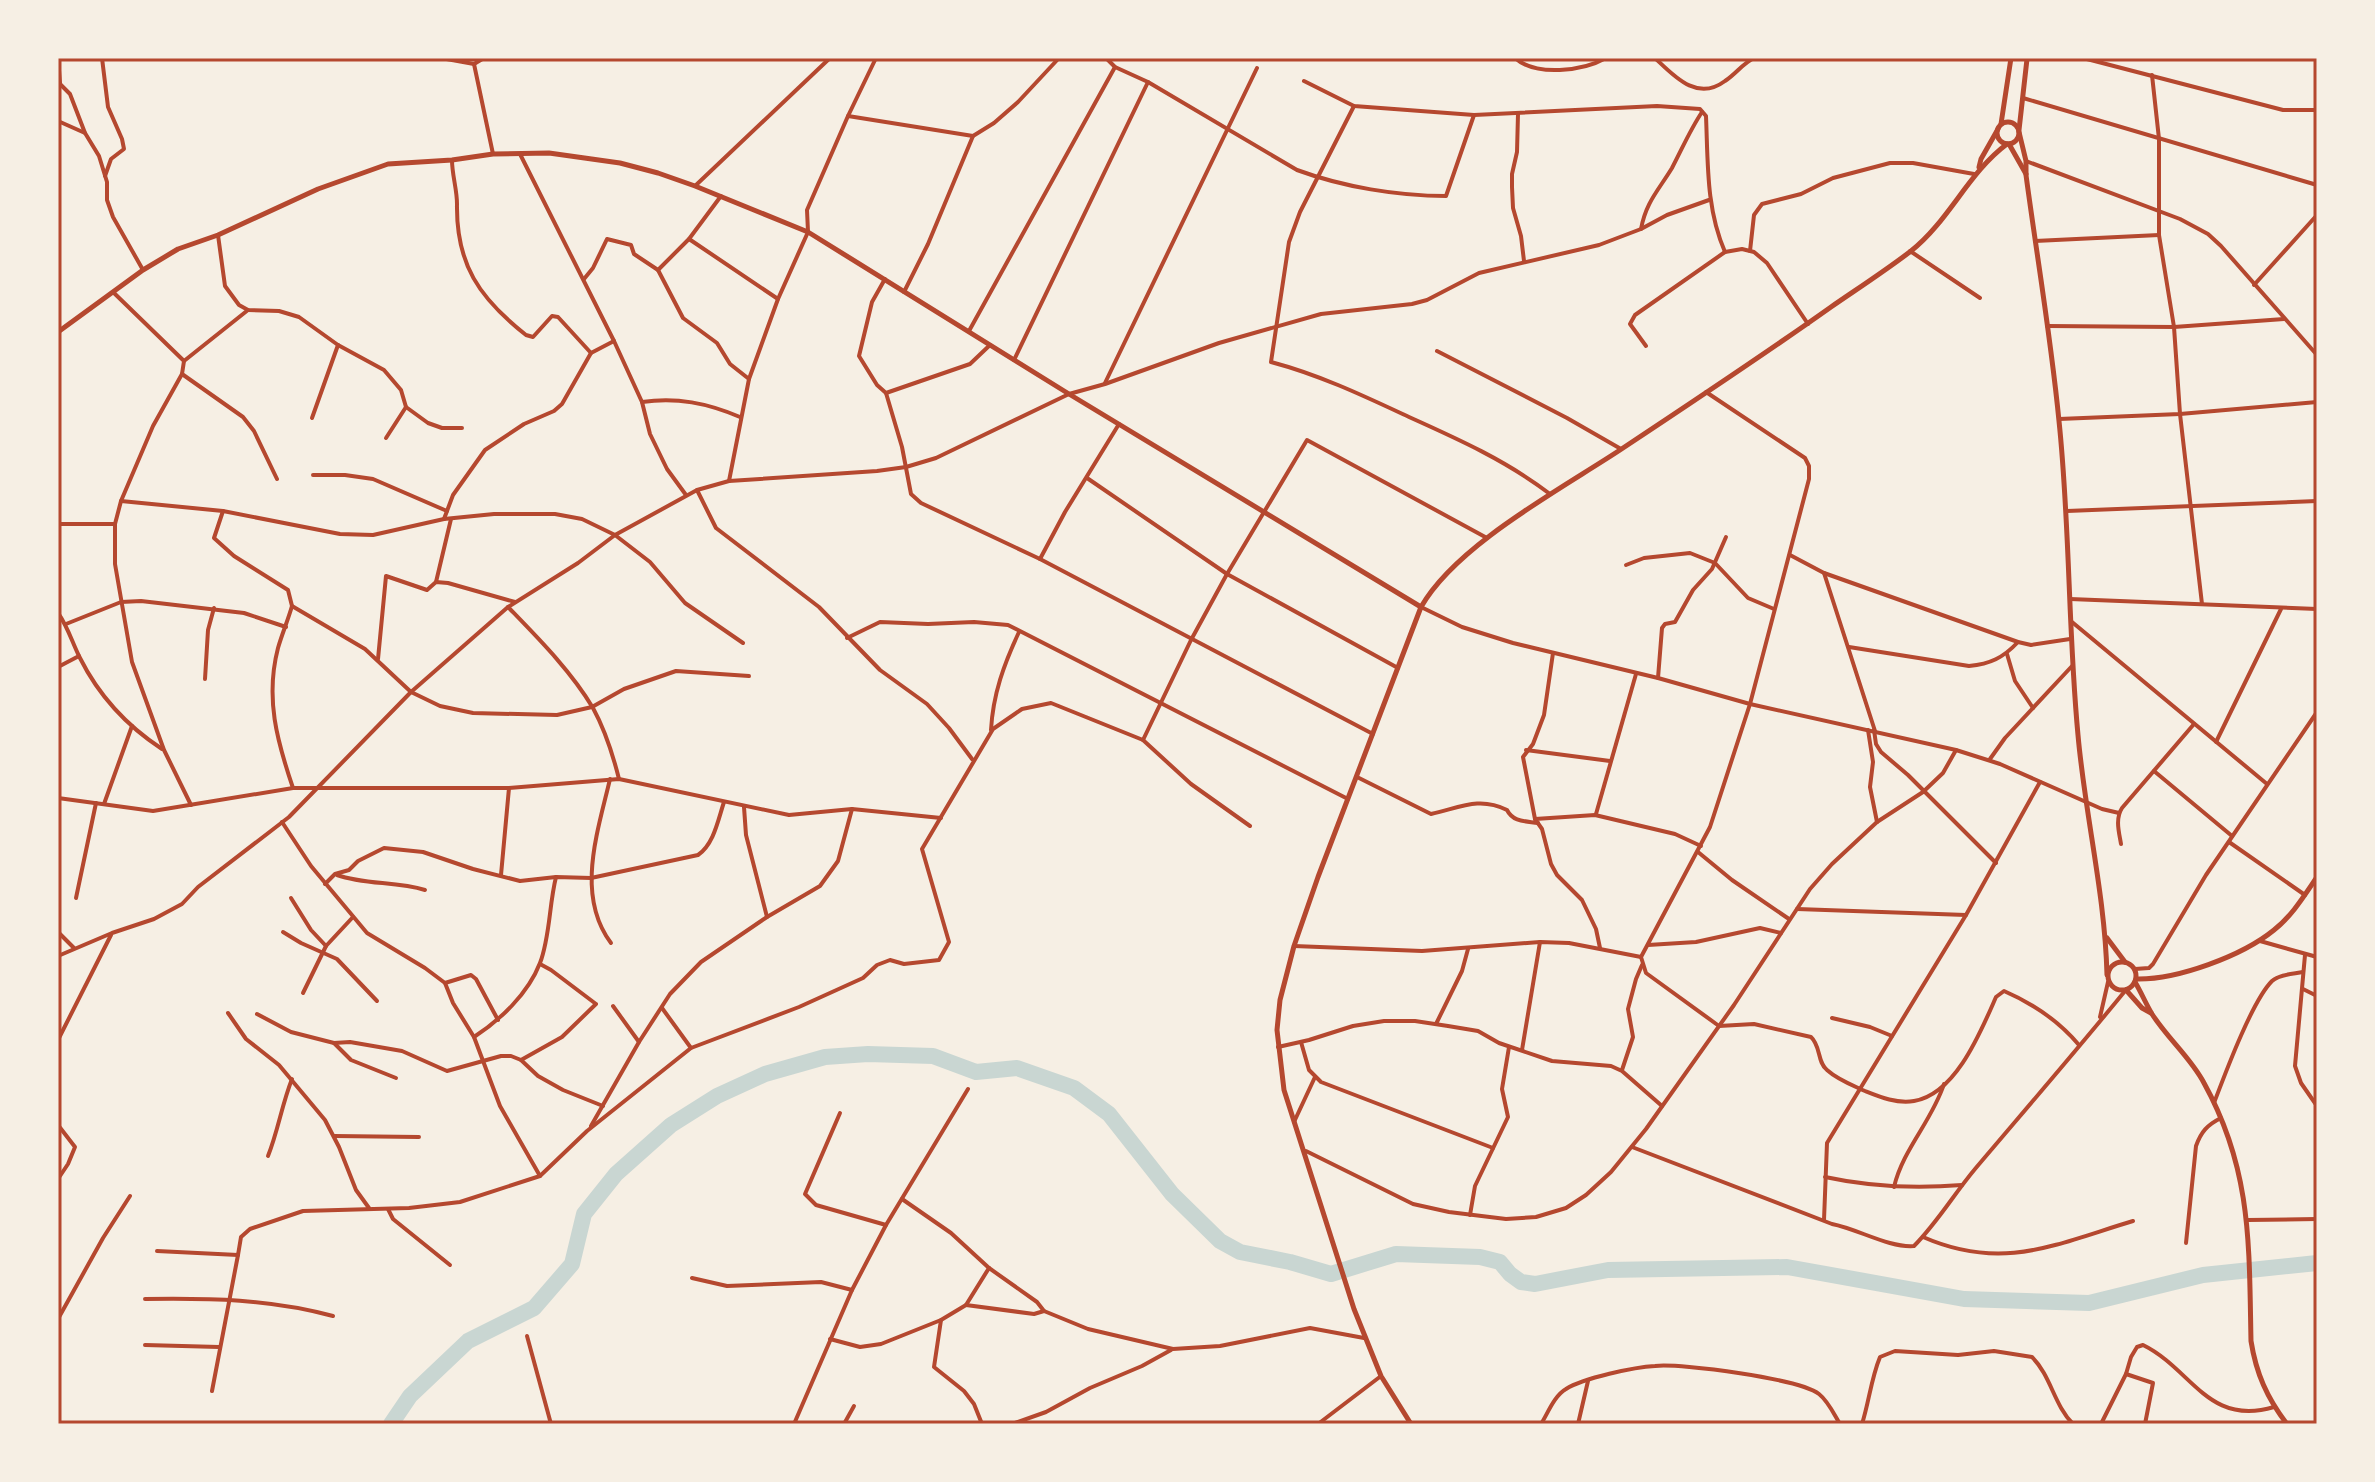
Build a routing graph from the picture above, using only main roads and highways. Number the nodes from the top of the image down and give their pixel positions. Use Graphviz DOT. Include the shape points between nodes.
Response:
graph roads {
  1 [pos="2019,59"];
  2 [pos="2000,126"];
  3 [pos="2019,131"];
  4 [pos="2008,144"];
  5 [pos="1979,168"];
  6 [pos="2026,175"];
  7 [pos="58,332"];
  8 [pos="1421,607"];
  9 [pos="2317,877"];
  10 [pos="2106,937"];
  11 [pos="2125,962"];
  12 [pos="2108,978"];
  13 [pos="2136,980"];
  14 [pos="2125,990"];
  15 [pos="2151,1013"];
  16 [pos="1411,1424"];
  17 [pos="2287,1424"];
  1 -- 2 [label="main road"];
  1 -- 3 [label="main road"];
  2 -- 3 [label="main road" via="2011,122"];
  2 -- 4 [label="main road" via="1998,138"];
  2 -- 5 [label="main road"];
  3 -- 4 [label="main road"];
  3 -- 6 [label="main road"];
  4 -- 5 [label="main road"];
  4 -- 6 [label="main road"];
  5 -- 8 [label="main road" via="1910,251 1489,539 1436,586"];
  6 -- 10 [label="main road" via="2059,419 2070,639 2085,802"];
  7 -- 8 [label="main road" via="178,249 388,164 493,154 578,156 658,173 808,232"];
  8 -- 16 [label="main road" via="1294,946 1280,1000 1278,1047 1284,1090 1364,1338"];
  9 -- 13 [label="main road" via="2287,918 2260,941 2175,975"];
  10 -- 11 [label="main road"];
  10 -- 12 [label="main road"];
  11 -- 12 [label="main road" via="2116,963"];
  11 -- 13 [label="main road" via="2135,969"];
  12 -- 14 [label="main road" via="2115,989"];
  13 -- 14 [label="main road"];
  13 -- 15 [label="main road"];
  14 -- 15 [label="main road"];
  15 -- 17 [label="main road" via="2203,1081 2236,1156 2248,1220 2254,1360 2261,1383"];
}
